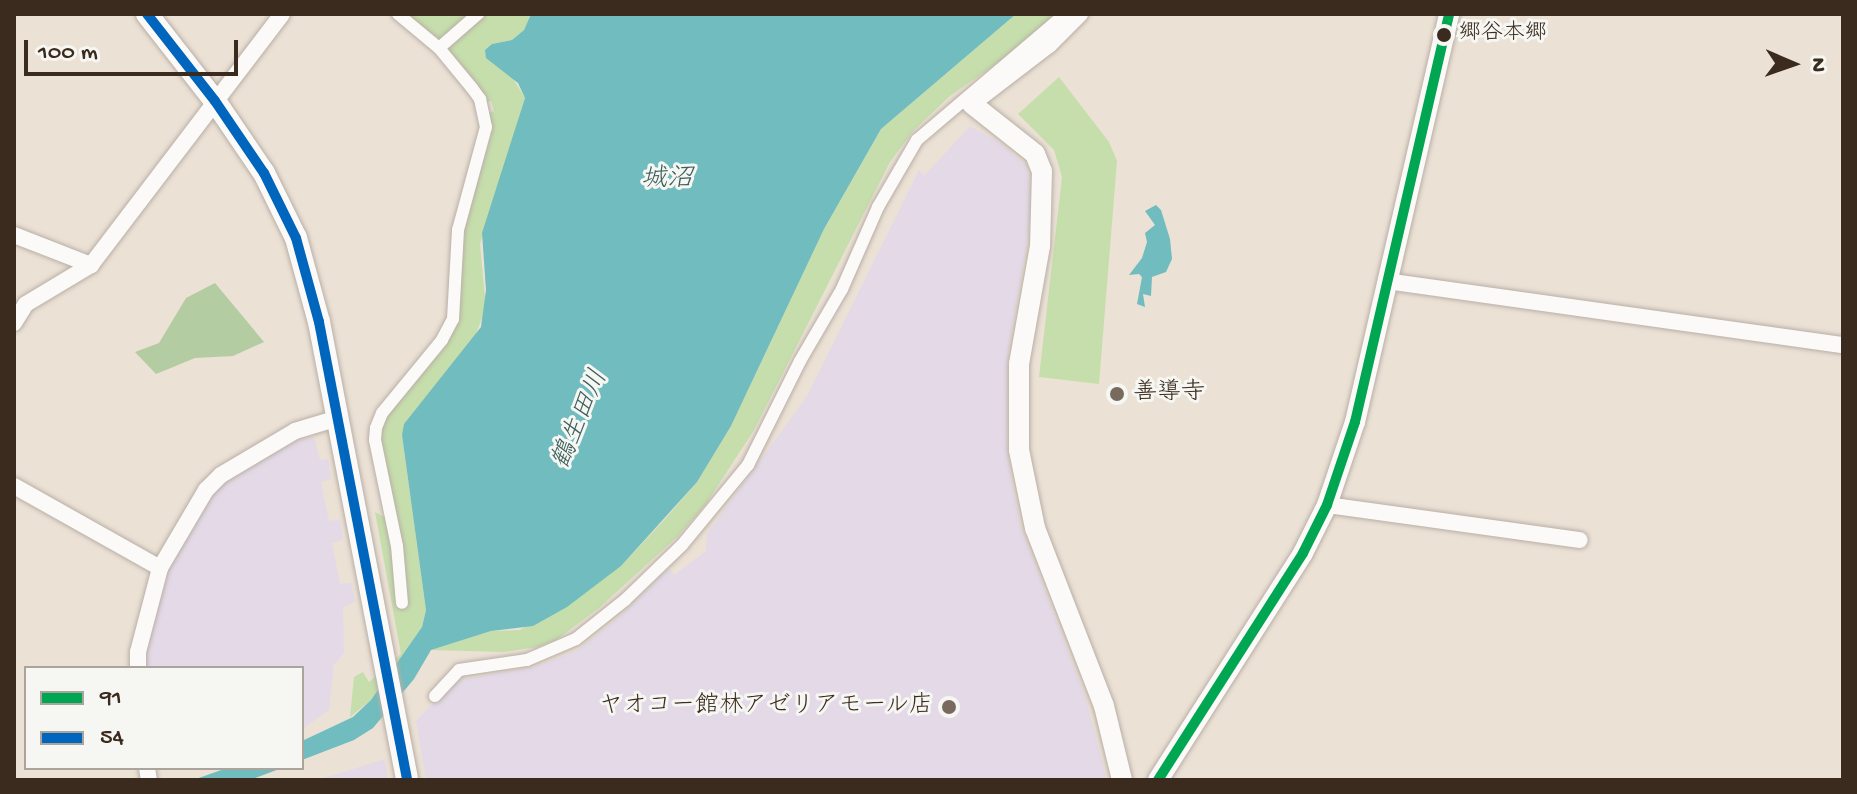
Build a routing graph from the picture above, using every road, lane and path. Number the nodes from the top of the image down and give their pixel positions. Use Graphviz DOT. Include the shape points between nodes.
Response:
graph roads {
  1 [pos="147,14"];
  2 [pos="282,14"];
  3 [pos="398,14"];
  4 [pos="478,14"];
  5 [pos="1065,14"];
  6 [pos="1080,14"];
  7 [pos="1449,14"];
  8 [pos="439,48"];
  9 [pos="215,101"];
  10 [pos="972,104"];
  11 [pos="14,235"];
  12 [pos="91,265"];
  13 [pos="1386,281"];
  14 [pos="14,323"];
  15 [pos="1843,345"];
  16 [pos="338,418"];
  17 [pos="14,486"];
  18 [pos="1327,505"];
  19 [pos="1580,540"];
  20 [pos="160,568"];
  21 [pos="402,603"];
  22 [pos="138,666"];
  23 [pos="435,696"];
  24 [pos="407,780"];
  25 [pos="1122,780"];
  26 [pos="1158,780"];
  1 -- 9 [label="main road"];
  2 -- 9 [label="street"];
  3 -- 8 [label="street"];
  4 -- 8 [label="street"];
  5 -- 23 [label="street" via="917,140 748,465 682,545 576,639 527,660 459,670"];
  6 -- 10 [label="street"];
  7 -- 13 [label="street"];
  8 -- 21 [label="street" via="480,99 486,127 458,230 453,319 376,428"];
  9 -- 12 [label="street"];
  9 -- 16 [label="main road" via="264,173 296,238"];
  10 -- 25 [label="street" via="1035,154 1042,171 1040,246 1019,364 1019,450 1035,528 1104,706"];
  11 -- 12 [label="street"];
  12 -- 14 [label="street" via="26,304"];
  13 -- 15 [label="street"];
  13 -- 18 [label="street" via="1355,422"];
  16 -- 20 [label="street" via="295,431 214,481"];
  16 -- 24 [label="main road"];
  17 -- 20 [label="street"];
  18 -- 19 [label="street"];
  18 -- 26 [label="street" via="1303,553"];
  20 -- 22 [label="street"];
}
